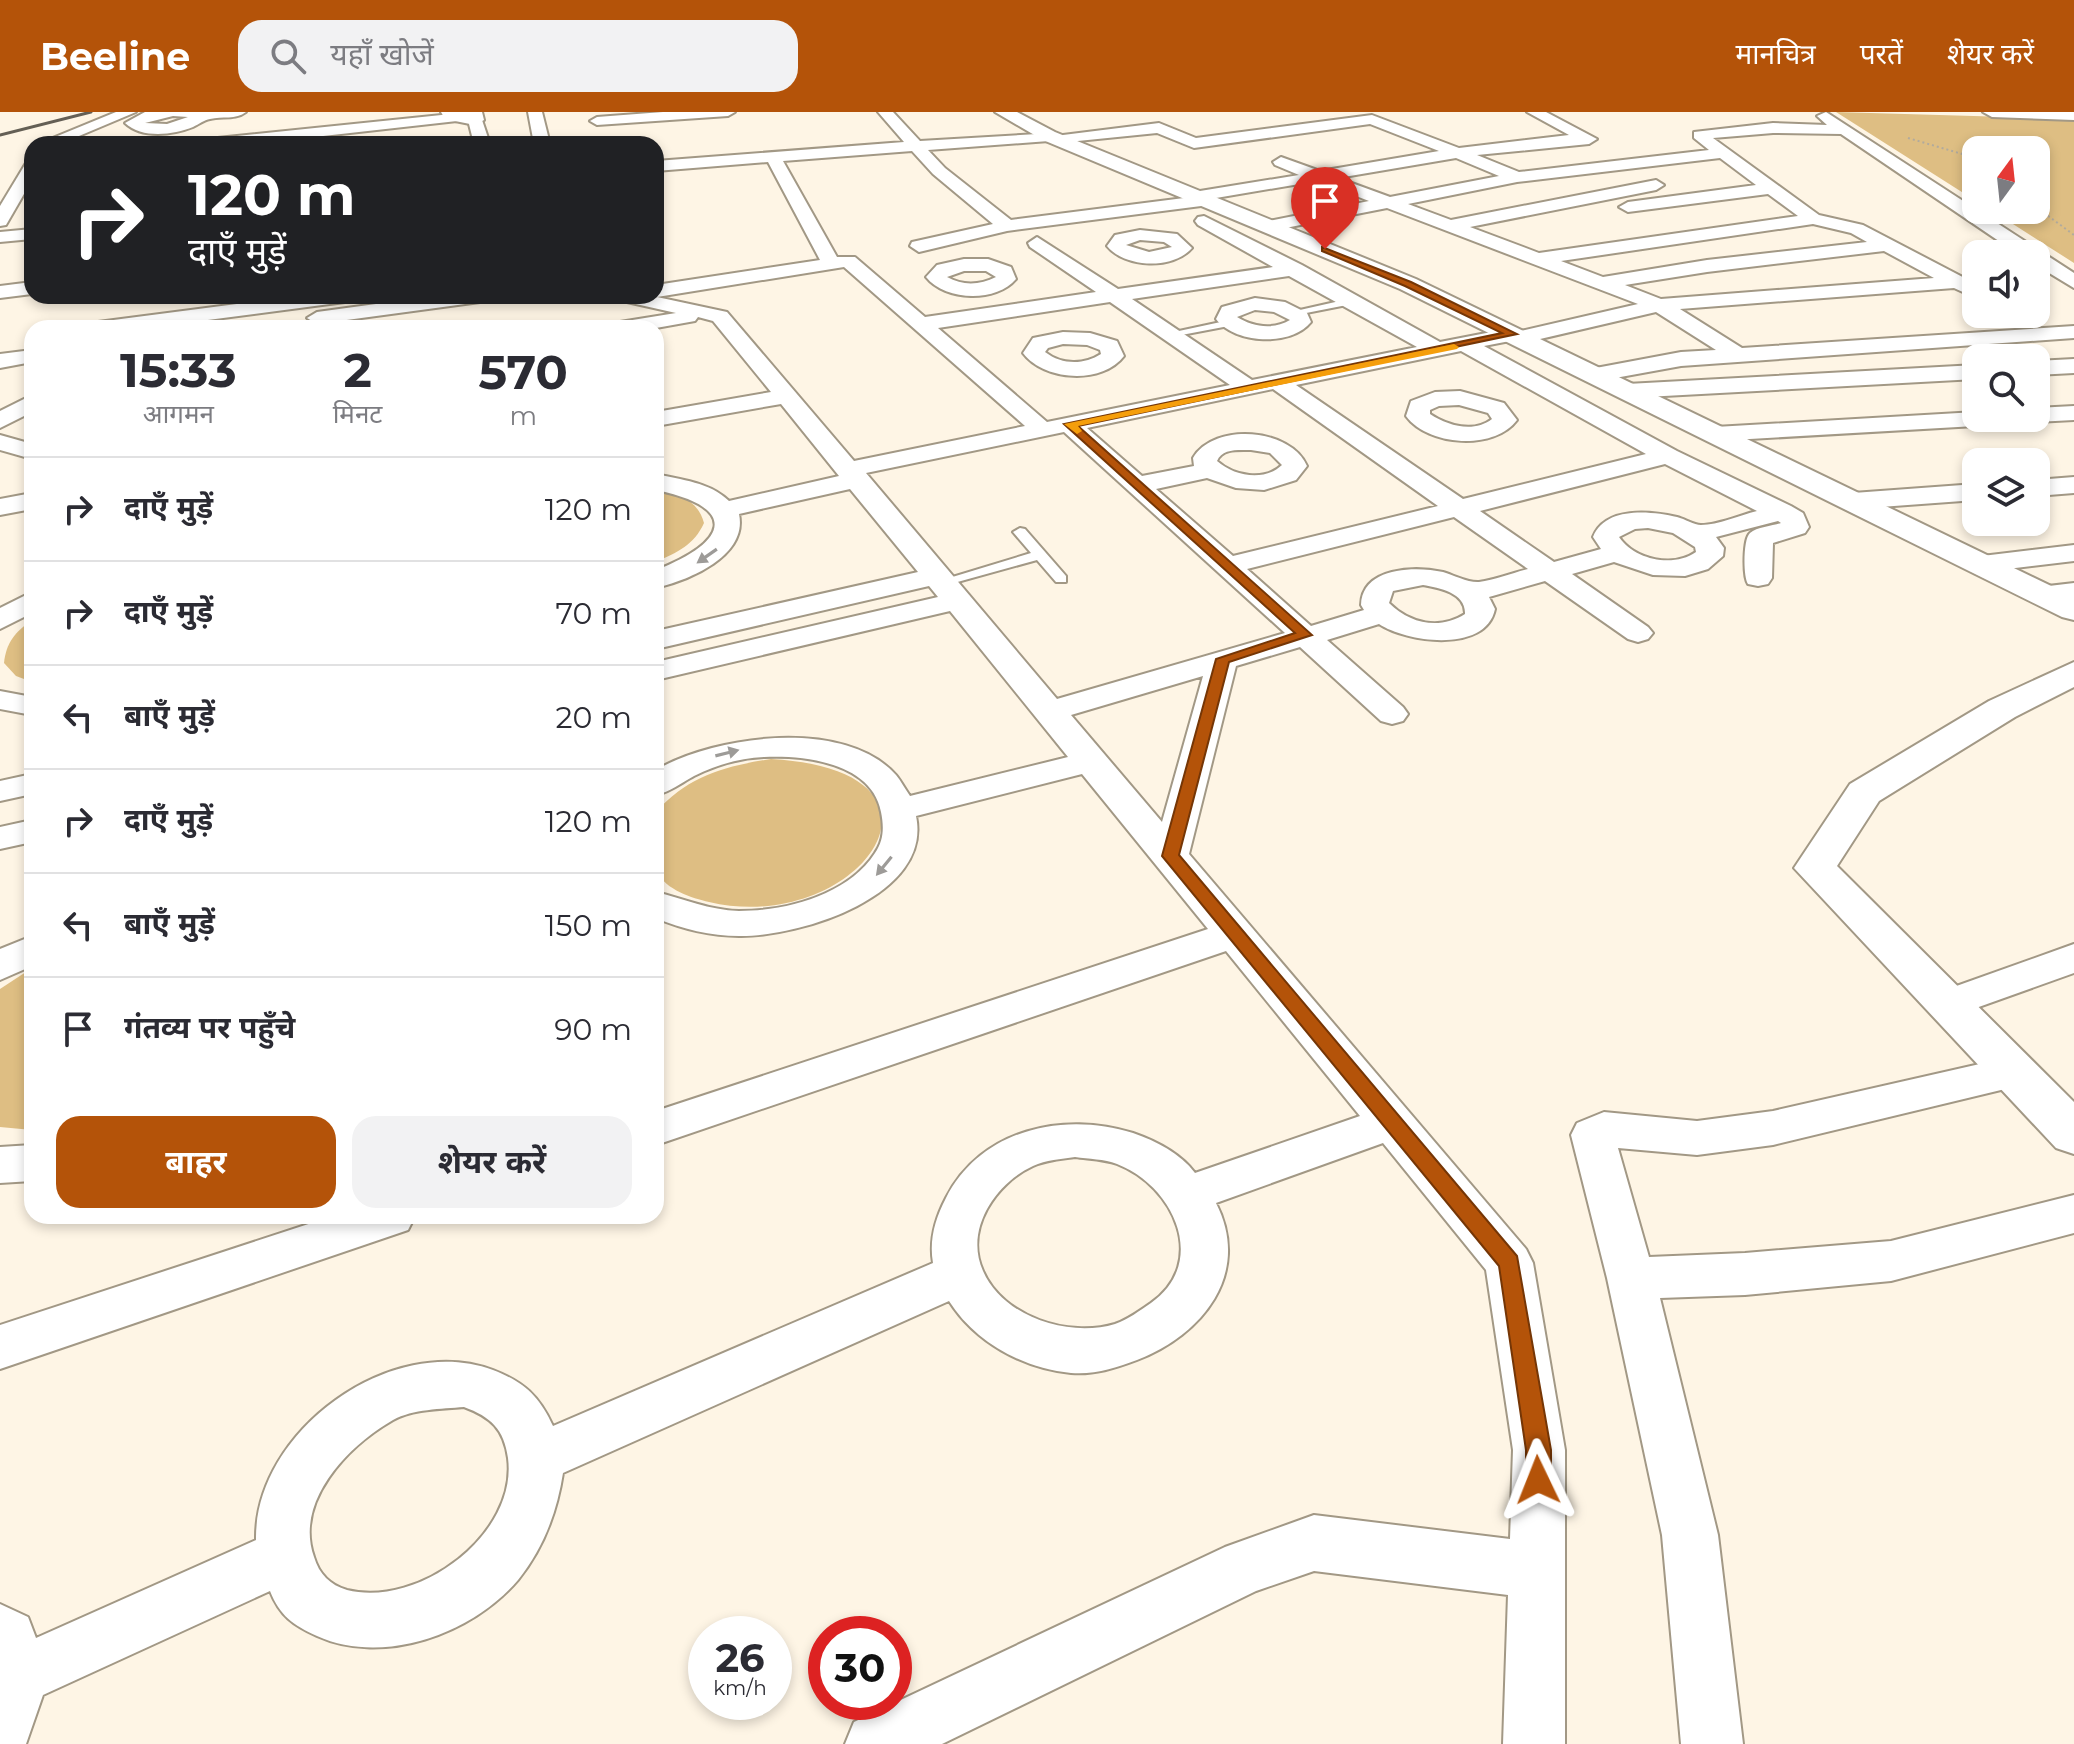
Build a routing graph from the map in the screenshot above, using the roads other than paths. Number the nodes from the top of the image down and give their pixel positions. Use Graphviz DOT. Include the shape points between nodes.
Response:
graph roads {
  1 [pos="239,112"];
  2 [pos="535,112"];
  3 [pos="728,112"];
  4 [pos="1004,112"];
  5 [pos="1534,112"];
  6 [pos="1817,112"];
  7 [pos="1992,112"];
  8 [pos="644,114"];
  9 [pos="457,115"];
  10 [pos="2074,115"];
  11 [pos="132,119"];
  12 [pos="597,122"];
  13 [pos="889,122"];
  14 [pos="1844,130"];
  15 [pos="64,136"];
  16 [pos="277,136"];
  17 [pos="475,136"];
  18 [pos="540,136"];
  19 [pos="1056,138"];
  20 [pos="1586,138"];
  21 [pos="917,146"];
  22 [pos="1610,149"];
  23 [pos="1458,153"];
  24 [pos="1725,153"];
  25 [pos="930,160"];
  26 [pos="1281,162"];
  27 [pos="1636,162"];
  28 [pos="777,164"];
  29 [pos="1487,165"];
  30 [pos="664,166"];
  31 [pos="1754,173"];
  32 [pos="1517,177"];
  33 [pos="664,179"];
  34 [pos="1323,186"];
  35 [pos="1352,188"];
  36 [pos="1772,188"];
  37 [pos="23,195"];
  38 [pos="1389,202"];
  39 [pos="1204,206"];
  40 [pos="1269,216"];
  41 [pos="1813,219"];
  42 [pos="0,221"];
  43 [pos="1236,224"];
  44 [pos="1007,226"];
  45 [pos="1447,227"];
  46 [pos="24,235"];
  47 [pos="0,237"];
  48 [pos="1484,238"];
  49 [pos="2010,240"];
  50 [pos="1037,243"];
  51 [pos="24,245"];
  52 [pos="1887,245"];
  53 [pos="919,246"];
  54 [pos="0,247"];
  55 [pos="828,257"];
  56 [pos="1061,259"];
  57 [pos="1538,259"];
  58 [pos="2050,266"];
  59 [pos="1295,269"];
  60 [pos="1957,282"];
  61 [pos="2074,282"];
  62 [pos="1601,284"];
  63 [pos="1962,285"];
  64 [pos="24,289"];
  65 [pos="664,290"];
  66 [pos="884,290"];
  67 [pos="0,292"];
  68 [pos="1115,296"];
  69 [pos="1353,301"];
  70 [pos="283,304"];
  71 [pos="420,304"];
  72 [pos="663,304"];
  73 [pos="1659,305"];
  74 [pos="1296,312"];
  75 [pos="710,314"];
  76 [pos="160,320"];
  77 [pos="302,320"];
  78 [pos="664,321"];
  79 [pos="1230,323"];
  80 [pos="923,324"];
  81 [pos="2060,333"];
  82 [pos="1171,334"];
  83 [pos="1515,336"];
  84 [pos="24,338"];
  85 [pos="0,341"];
  86 [pos="1125,343"];
  87 [pos="1466,345"];
  88 [pos="1438,350"];
  89 [pos="2074,350"];
  90 [pos="1738,355"];
  91 [pos="24,357"];
  92 [pos="0,361"];
  93 [pos="1022,361"];
  94 [pos="2074,366"];
  95 [pos="2050,367"];
  96 [pos="976,370"];
  97 [pos="1962,373"];
  98 [pos="1593,375"];
  99 [pos="1277,382"];
  100 [pos="780,387"];
  101 [pos="1249,388"];
  102 [pos="1627,391"];
  103 [pos="664,396"];
  104 [pos="1557,397"];
  105 [pos="24,407"];
  106 [pos="1496,408"];
  107 [pos="2074,413"];
  108 [pos="2050,414"];
  109 [pos="664,417"];
  110 [pos="1962,420"];
  111 [pos="0,421"];
  112 [pos="1424,422"];
  113 [pos="24,424"];
  114 [pos="1056,427"];
  115 [pos="0,428"];
  116 [pos="1715,434"];
  117 [pos="1357,438"];
  118 [pos="0,442"];
  119 [pos="24,450"];
  120 [pos="1288,454"];
  121 [pos="1668,456"];
  122 [pos="1209,470"];
  123 [pos="854,474"];
  124 [pos="664,483"];
  125 [pos="1138,485"];
  126 [pos="2074,485"];
  127 [pos="2050,487"];
  128 [pos="1962,493"];
  129 [pos="1853,501"];
  130 [pos="24,502"];
  131 [pos="0,507"];
  132 [pos="1459,508"];
  133 [pos="726,509"];
  134 [pos="1782,512"];
  135 [pos="1020,532"];
  136 [pos="1697,534"];
  137 [pos="1618,553"];
  138 [pos="2074,553"];
  139 [pos="1040,555"];
  140 [pos="1982,564"];
  141 [pos="1227,566"];
  142 [pos="1546,572"];
  143 [pos="664,577"];
  144 [pos="1758,578"];
  145 [pos="1061,579"];
  146 [pos="947,586"];
  147 [pos="2074,592"];
  148 [pos="1471,593"];
  149 [pos="2041,594"];
  150 [pos="24,606"];
  151 [pos="2074,610"];
  152 [pos="1383,614"];
  153 [pos="0,620"];
  154 [pos="1638,633"];
  155 [pos="1305,635"];
  156 [pos="664,639"];
  157 [pos="1223,659"];
  158 [pos="664,669"];
  159 [pos="2074,673"];
  160 [pos="0,700"];
  161 [pos="24,704"];
  162 [pos="1050,711"];
  163 [pos="1392,714"];
  164 [pos="1092,761"];
  165 [pos="664,779"];
  166 [pos="24,786"];
  167 [pos="0,791"];
  168 [pos="900,809"];
  169 [pos="24,833"];
  170 [pos="0,838"];
  171 [pos="1171,856"];
  172 [pos="664,908"];
  173 [pos="1235,934"];
  174 [pos="24,953"];
  175 [pos="2074,958"];
  176 [pos="0,966"];
  177 [pos="1948,1004"];
  178 [pos="2015,1072"];
  179 [pos="1392,1122"];
  180 [pos="664,1125"];
  181 [pos="2074,1134"];
  182 [pos="24,1164"];
  183 [pos="0,1165"];
  184 [pos="1188,1194"];
  185 [pos="2074,1214"];
  186 [pos="368,1224"];
  187 [pos="959,1274"];
  188 [pos="1631,1278"];
  189 [pos="0,1347"];
  190 [pos="538,1458"];
  191 [pos="282,1557"];
  192 [pos="1537,1570"];
  193 [pos="5,1680"];
  194 [pos="876,1744"];
  195 [pos="1534,1744"];
  196 [pos="1712,1744"];
  1 -- 11 [label="street" via="162,113"];
  2 -- 18 [label="street"];
  3 -- 8 [label="street"];
  4 -- 19 [label="street"];
  5 -- 20 [label="street"];
  6 -- 14 [label="street"];
  7 -- 10 [label="street"];
  8 -- 12 [label="street"];
  9 -- 16 [label="street"];
  9 -- 17 [label="street"];
  11 -- 15 [label="street"];
  13 -- 21 [label="street"];
  14 -- 24 [label="street" via="1773,128 1699,135"];
  14 -- 49 [label="street"];
  19 -- 21 [label="street"];
  19 -- 23 [label="street" via="1159,128 1194,143 1372,119"];
  19 -- 39 [label="street"];
  20 -- 22 [label="street"];
  20 -- 23 [label="street"];
  21 -- 25 [label="street"];
  21 -- 28 [label="street"];
  22 -- 27 [label="street"];
  22 -- 29 [label="street"];
  23 -- 29 [label="street"];
  23 -- 34 [label="street"];
  24 -- 27 [label="street"];
  24 -- 31 [label="street"];
  25 -- 28 [label="street"];
  25 -- 44 [label="street"];
  26 -- 34 [label="street"];
  27 -- 32 [label="street"];
  28 -- 30 [label="street"];
  28 -- 33 [label="street"];
  28 -- 55 [label="street"];
  29 -- 32 [label="street"];
  29 -- 35 [label="street"];
  31 -- 36 [label="street"];
  31 -- 45 [label="street" via="1605,193"];
  32 -- 38 [label="street"];
  34 -- 35 [label="street"];
  34 -- 39 [label="street"];
  35 -- 38 [label="street"];
  36 -- 41 [label="street"];
  36 -- 48 [label="street" via="1620,208"];
  37 -- 42 [label="street"];
  38 -- 40 [label="street"];
  38 -- 45 [label="street"];
  39 -- 43 [label="street"];
  39 -- 44 [label="street"];
  40 -- 43 [label="street"];
  40 -- 83 [label="street"];
  41 -- 52 [label="street" via="1857,229"];
  41 -- 57 [label="street"];
  43 -- 56 [label="street" via="1180,241 1180,252 1165,256 1105,253"];
  43 -- 59 [label="street"];
  44 -- 53 [label="street"];
  45 -- 48 [label="street"];
  46 -- 47 [label="street"];
  48 -- 57 [label="street"];
  50 -- 56 [label="street"];
  51 -- 54 [label="street"];
  52 -- 60 [label="street"];
  52 -- 62 [label="street"];
  56 -- 66 [label="street" via="1019,268 953,266 938,273 938,281"];
  56 -- 68 [label="street"];
  57 -- 62 [label="street"];
  58 -- 61 [label="street"];
  59 -- 68 [label="street"];
  59 -- 69 [label="street"];
  60 -- 63 [label="street"];
  60 -- 73 [label="street"];
  62 -- 73 [label="street"];
  64 -- 67 [label="street"];
  65 -- 66 [label="street" via="843,260"];
  66 -- 80 [label="street"];
  68 -- 80 [label="street"];
  68 -- 82 [label="street"];
  69 -- 74 [label="lane"];
  69 -- 88 [label="street"];
  70 -- 76 [label="street"];
  71 -- 77 [label="street"];
  72 -- 75 [label="street"];
  73 -- 83 [label="street"];
  73 -- 90 [label="street"];
  74 -- 79 [label="street" via="1301,322 1277,331"];
  75 -- 78 [label="street"];
  75 -- 100 [label="street" via="720,316"];
  79 -- 82 [label="lane"];
  80 -- 96 [label="street"];
  81 -- 89 [label="street"];
  81 -- 90 [label="street"];
  82 -- 86 [label="street"];
  82 -- 101 [label="street"];
  83 -- 87 [label="street"];
  83 -- 98 [label="street"];
  84 -- 85 [label="street"];
  86 -- 93 [label="street" via="1090,367"];
  86 -- 93 [label="street" via="1077,337 1051,340"];
  87 -- 88 [label="street"];
  87 -- 104 [label="street"];
  88 -- 99 [label="street"];
  90 -- 98 [label="street"];
  91 -- 92 [label="street"];
  93 -- 96 [label="street"];
  94 -- 95 [label="street"];
  96 -- 114 [label="street"];
  97 -- 102 [label="street"];
  98 -- 102 [label="street"];
  99 -- 101 [label="street"];
  99 -- 117 [label="street"];
  100 -- 103 [label="street"];
  100 -- 109 [label="street"];
  100 -- 123 [label="street"];
  101 -- 114 [label="street"];
  102 -- 116 [label="street"];
  104 -- 106 [label="street"];
  104 -- 121 [label="street"];
  105 -- 111 [label="street"];
  106 -- 112 [label="street" via="1460,398 1435,399 1417,411"];
  106 -- 112 [label="street" via="1505,420 1493,430 1449,431"];
  107 -- 108 [label="street"];
  110 -- 116 [label="street"];
  112 -- 117 [label="street"];
  113 -- 115 [label="street"];
  114 -- 123 [label="street"];
  114 -- 125 [label="street"];
  116 -- 129 [label="street"];
  117 -- 120 [label="street"];
  117 -- 132 [label="street"];
  118 -- 119 [label="street"];
  120 -- 122 [label="street" via="1264,444 1221,445 1205,456"];
  120 -- 122 [label="street" via="1294,460 1291,472 1272,481 1244,482"];
  121 -- 132 [label="street"];
  121 -- 134 [label="street"];
  122 -- 125 [label="street"];
  123 -- 133 [label="street"];
  123 -- 146 [label="street"];
  124 -- 133 [label="street" via="709,495"];
  125 -- 141 [label="street"];
  126 -- 127 [label="street"];
  128 -- 129 [label="street"];
  129 -- 140 [label="street"];
  130 -- 131 [label="street"];
  132 -- 141 [label="street"];
  132 -- 142 [label="street"];
  133 -- 143 [label="street, one-way" via="728,534 720,547"];
  134 -- 136 [label="street"];
  134 -- 144 [label="street" via="1796,527 1760,538"];
  135 -- 139 [label="lane"];
  136 -- 137 [label="street" via="1665,522 1618,524 1606,537"];
  136 -- 137 [label="street" via="1710,548 1709,556 1693,566 1646,565"];
  137 -- 142 [label="street"];
  138 -- 140 [label="street"];
  139 -- 145 [label="lane"];
  139 -- 146 [label="lane"];
  140 -- 149 [label="street"];
  141 -- 155 [label="street"];
  142 -- 148 [label="street"];
  142 -- 154 [label="street"];
  146 -- 156 [label="street"];
  146 -- 158 [label="street"];
  146 -- 162 [label="street"];
  147 -- 149 [label="street"];
  148 -- 152 [label="street" via="1441,580 1405,578 1379,588 1374,596"];
  148 -- 152 [label="street" via="1481,609 1479,618 1459,629 1409,628"];
  149 -- 151 [label="street"];
  150 -- 153 [label="street"];
  152 -- 155 [label="street"];
  155 -- 157 [label="street"];
  155 -- 163 [label="street"];
  157 -- 162 [label="street"];
  157 -- 171 [label="street"];
  159 -- 177 [label="street" via="2002,709 1864,793 1815,868"];
  160 -- 161 [label="street"];
  162 -- 164 [label="street"];
  164 -- 168 [label="street"];
  164 -- 171 [label="street"];
  165 -- 168 [label="street, one-way" via="706,759 741,750 811,749 870,770 889,788"];
  166 -- 167 [label="street"];
  168 -- 172 [label="street, one-way" via="902,830 878,875 822,909 748,924 711,923"];
  169 -- 170 [label="street"];
  171 -- 173 [label="street"];
  173 -- 179 [label="street"];
  173 -- 180 [label="street"];
  174 -- 176 [label="street"];
  175 -- 177 [label="street"];
  177 -- 178 [label="street"];
  178 -- 181 [label="street"];
  178 -- 188 [label="street" via="1773,1128 1697,1138 1604,1129 1593,1135"];
  179 -- 184 [label="street"];
  179 -- 192 [label="street" via="1509,1263 1539,1450"];
  182 -- 183 [label="street"];
  184 -- 187 [label="street" via="1158,1164 1119,1146 1075,1140 1032,1147 994,1166 967,1197 955,1233"];
  184 -- 187 [label="street" via="1203,1225 1206,1260 1194,1294 1169,1323 1134,1343 1091,1352 1047,1348 1008,1331 978,1306"];
  185 -- 188 [label="street" via="1891,1261"];
  186 -- 189 [label="street"];
  187 -- 190 [label="street"];
  188 -- 196 [label="street" via="1690,1535"];
  190 -- 191 [label="street" via="532,1506 503,1556 457,1596 399,1619 344,1620 303,1597"];
  190 -- 191 [label="street" via="527,1422 500,1397 464,1384 420,1387 375,1403 334,1431 302,1470 284,1514"];
  191 -- 193 [label="street"];
  192 -- 194 [label="street" via="1314,1543 1245,1567"];
  192 -- 195 [label="street"];
}
